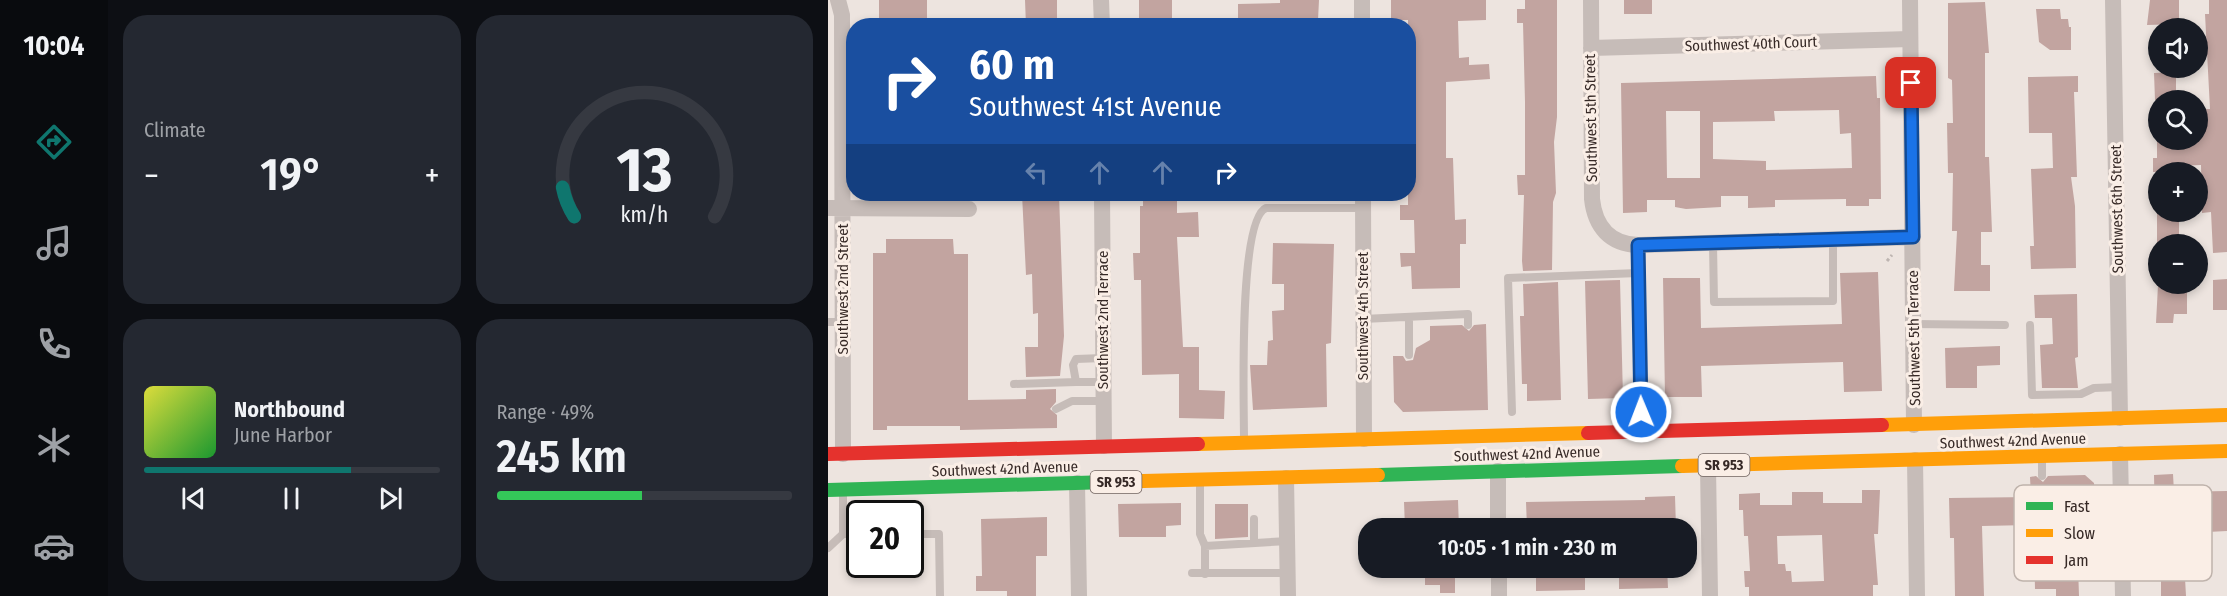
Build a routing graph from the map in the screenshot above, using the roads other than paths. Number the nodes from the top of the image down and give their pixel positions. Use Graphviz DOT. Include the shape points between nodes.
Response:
graph roads {
  1 [pos="1101,0"];
  2 [pos="1362,0"];
  3 [pos="1591,0"];
  4 [pos="1910,0"];
  5 [pos="2113,0"];
  6 [pos="843,5"];
  7 [pos="1102,18"];
  8 [pos="1362,18"];
  9 [pos="1911,39"];
  10 [pos="1591,48"];
  11 [pos="1102,201"];
  12 [pos="1363,201"];
  13 [pos="836,208"];
  14 [pos="969,209"];
  15 [pos="1913,237"];
  16 [pos="1833,240"];
  17 [pos="1713,244"];
  18 [pos="1638,245"];
  19 [pos="1638,273"];
  20 [pos="1409,317"];
  21 [pos="1362,319"];
  22 [pos="836,322"];
  23 [pos="1913,324"];
  24 [pos="1468,325"];
  25 [pos="2006,325"];
  26 [pos="2031,325"];
  27 [pos="1409,355"];
  28 [pos="1103,358"];
  29 [pos="1076,382"];
  30 [pos="1103,382"];
  31 [pos="1014,384"];
  32 [pos="2119,387"];
  33 [pos="1103,401"];
  34 [pos="1056,409"];
  35 [pos="1512,412"];
  36 [pos="1641,412"];
  37 [pos="2227,415"];
  38 [pos="2120,418"];
  39 [pos="1914,425"];
  40 [pos="1867,426"];
  41 [pos="1893,437"];
  42 [pos="1364,439"];
  43 [pos="1244,442"];
  44 [pos="1568,446"];
  45 [pos="2227,451"];
  46 [pos="913,452"];
  47 [pos="1911,453"];
  48 [pos="835,454"];
  49 [pos="2120,454"];
  50 [pos="1102,455"];
  51 [pos="2042,456"];
  52 [pos="873,466"];
  53 [pos="1708,466"];
  54 [pos="834,470"];
  55 [pos="1498,471"];
  56 [pos="1533,471"];
  57 [pos="856,474"];
  58 [pos="2042,476"];
  59 [pos="1286,478"];
  60 [pos="1200,480"];
  61 [pos="1077,483"];
  62 [pos="2121,485"];
  63 [pos="828,490"];
  64 [pos="843,490"];
  65 [pos="1498,518"];
  66 [pos="1254,519"];
  67 [pos="843,534"];
  68 [pos="924,534"];
  69 [pos="1288,541"];
  70 [pos="1254,543"];
  71 [pos="1205,546"];
  72 [pos="828,548"];
  73 [pos="1192,573"];
  74 [pos="1288,573"];
  75 [pos="1205,574"];
  76 [pos="1498,578"];
  77 [pos="2123,581"];
  78 [pos="940,596"];
  79 [pos="1079,596"];
  80 [pos="1288,596"];
  81 [pos="1499,596"];
  82 [pos="1710,596"];
  83 [pos="1917,596"];
  84 [pos="2123,596"];
  1 -- 7 [label="street"];
  2 -- 8 [label="street"];
  3 -- 10 [label="street, Southwest 5th Street"];
  4 -- 9 [label="street, Southwest 5th Terrace"];
  5 -- 32 [label="street, Southwest 6th Street"];
  6 -- 13 [label="street, Southwest 2nd Street"];
  9 -- 10 [label="street, Southwest 40th Court"];
  9 -- 15 [label="street, Southwest 5th Terrace"];
  10 -- 18 [label="street, Southwest 5th Street" via="1594,212 1606,233 1620,243"];
  11 -- 28 [label="street, Southwest 2nd Terrace"];
  12 -- 21 [label="street, Southwest 4th Street"];
  12 -- 43 [label="lane" via="1266,208 1258,214 1249,248 1245,291"];
  13 -- 14 [label="street"];
  13 -- 22 [label="street, Southwest 2nd Street"];
  15 -- 16 [label="street"];
  15 -- 23 [label="street, Southwest 5th Terrace"];
  16 -- 17 [label="street"];
  16 -- 17 [label="lane" via="1833,301 1714,302"];
  17 -- 18 [label="street"];
  18 -- 19 [label="lane"];
  19 -- 35 [label="lane" via="1508,278"];
  19 -- 36 [label="lane"];
  20 -- 21 [label="lane"];
  20 -- 24 [label="lane" via="1468,314"];
  20 -- 27 [label="lane"];
  21 -- 42 [label="street, Southwest 4th Street"];
  22 -- 48 [label="street, Southwest 2nd Street"];
  23 -- 25 [label="lane"];
  23 -- 39 [label="street, Southwest 5th Terrace"];
  26 -- 32 [label="lane" via="2032,395 2080,394 2094,388"];
  28 -- 29 [label="lane" via="1076,359"];
  28 -- 30 [label="street, Southwest 2nd Terrace"];
  29 -- 30 [label="lane"];
  29 -- 31 [label="lane"];
  30 -- 33 [label="street, Southwest 2nd Terrace"];
  32 -- 38 [label="street, Southwest 6th Street"];
  33 -- 34 [label="lane" via="1072,401"];
  33 -- 50 [label="street, Southwest 2nd Terrace"];
  37 -- 38 [label="main road, Southwest 42nd Avenue"];
  38 -- 39 [label="main road, Southwest 42nd Avenue"];
  39 -- 40 [label="main road, Southwest 42nd Avenue"];
  40 -- 41 [label="main road"];
  40 -- 44 [label="main road, Southwest 42nd Avenue"];
  42 -- 43 [label="main road, Southwest 42nd Avenue"];
  42 -- 44 [label="main road, Southwest 42nd Avenue"];
  43 -- 50 [label="main road, Southwest 42nd Avenue"];
  44 -- 56 [label="main road"];
  45 -- 49 [label="main road, Southwest 42nd Avenue / SR 953"];
  46 -- 48 [label="main road, Southwest 42nd Avenue"];
  46 -- 50 [label="main road, Southwest 42nd Avenue"];
  46 -- 52 [label="main road"];
  47 -- 51 [label="main road, Southwest 42nd Avenue / SR 953"];
  47 -- 53 [label="main road, Southwest 42nd Avenue / SR 953"];
  47 -- 83 [label="street"];
  48 -- 54 [label="main road"];
  49 -- 51 [label="main road, Southwest 42nd Avenue / SR 953"];
  49 -- 62 [label="street"];
  50 -- 61 [label="main road"];
  51 -- 58 [label="lane"];
  53 -- 56 [label="main road, Southwest 42nd Avenue / SR 953"];
  53 -- 82 [label="street"];
  55 -- 56 [label="main road, Southwest 42nd Avenue / SR 953"];
  55 -- 59 [label="main road, Southwest 42nd Avenue / SR 953"];
  55 -- 65 [label="street"];
  57 -- 64 [label="main road"];
  59 -- 60 [label="main road, Southwest 42nd Avenue / SR 953"];
  59 -- 69 [label="street"];
  60 -- 61 [label="main road, Southwest 42nd Avenue / SR 953"];
  60 -- 71 [label="lane" via="1200,534"];
  61 -- 64 [label="main road, Southwest 42nd Avenue / SR 953"];
  61 -- 79 [label="street"];
  63 -- 64 [label="main road, Southwest 42nd Avenue / SR 953"];
  64 -- 67 [label="lane"];
  66 -- 70 [label="lane"];
  67 -- 72 [label="lane"];
  68 -- 78 [label="lane" via="939,534"];
  69 -- 70 [label="lane"];
  69 -- 74 [label="street"];
  70 -- 71 [label="lane"];
  71 -- 75 [label="lane"];
  73 -- 75 [label="lane"];
  74 -- 75 [label="lane"];
  74 -- 80 [label="street"];
  76 -- 81 [label="street"];
  77 -- 84 [label="street"];
}
